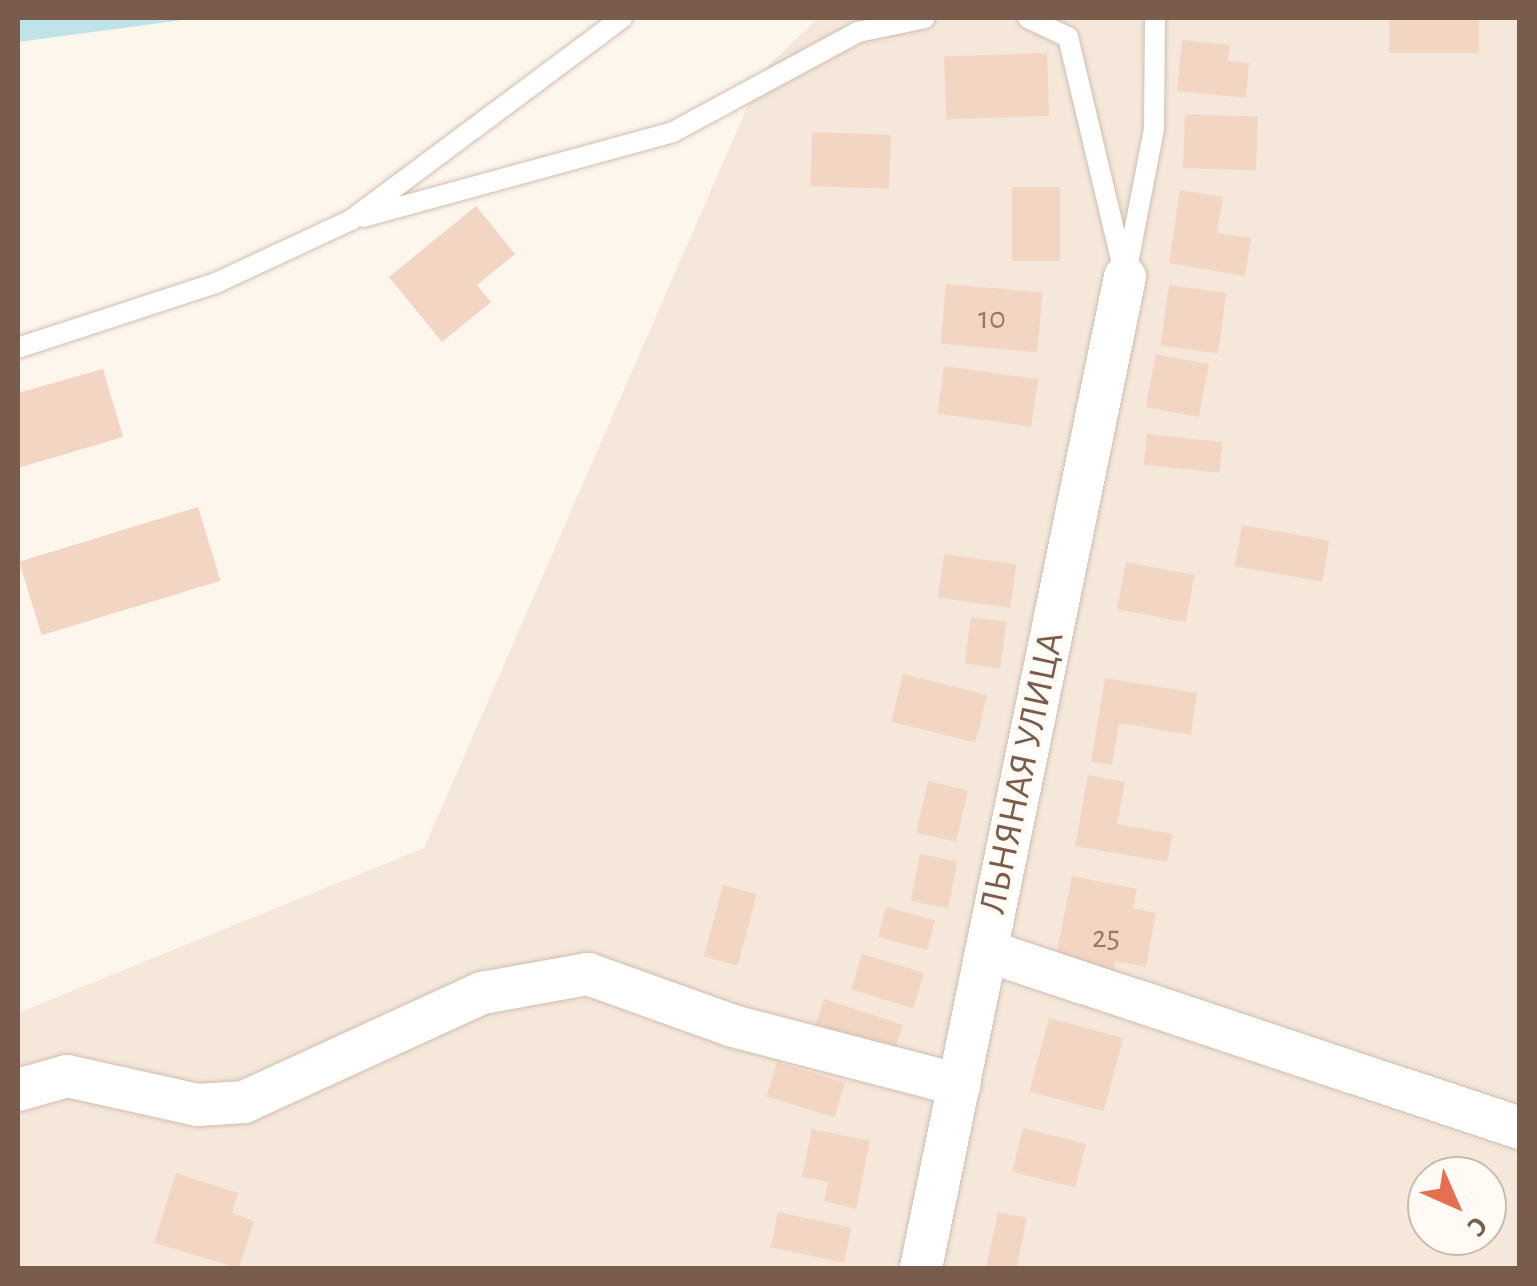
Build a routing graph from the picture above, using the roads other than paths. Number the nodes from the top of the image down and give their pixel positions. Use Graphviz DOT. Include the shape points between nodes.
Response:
graph roads {
  1 [pos="622,18"];
  2 [pos="925,18"];
  3 [pos="1028,18"];
  4 [pos="1156,18"];
  5 [pos="1065,28"];
  6 [pos="351,220"];
  7 [pos="1125,277"];
  8 [pos="18,348"];
  9 [pos="987,951"];
  10 [pos="959,1085"];
  11 [pos="18,1090"];
  12 [pos="1520,1128"];
  13 [pos="921,1268"];
  1 -- 6 [label="lane"];
  2 -- 6 [label="lane" via="858,32 672,132"];
  3 -- 5 [label="lane"];
  4 -- 7 [label="lane" via="1154,129"];
  5 -- 7 [label="lane"];
  6 -- 8 [label="lane" via="216,283"];
  7 -- 9 [label="street, ЛЬНЯНАЯ УЛИЦА"];
  9 -- 10 [label="street, ЛЬНЯНАЯ УЛИЦА"];
  9 -- 12 [label="street"];
  10 -- 11 [label="street" via="733,1026 588,974 482,993 244,1102 198,1105 67,1076"];
  10 -- 13 [label="street, ЛЬНЯНАЯ УЛИЦА"];
}
